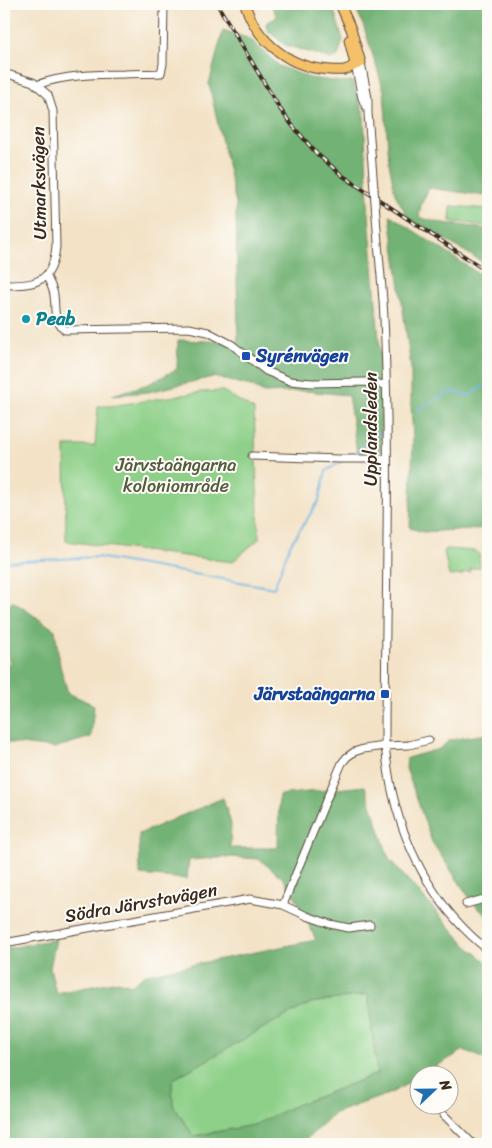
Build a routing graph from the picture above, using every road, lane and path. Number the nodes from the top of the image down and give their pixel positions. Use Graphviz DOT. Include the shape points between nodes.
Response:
graph roads {
  1 [pos="164,4"];
  2 [pos="244,4"];
  3 [pos="249,4"];
  4 [pos="339,4"];
  5 [pos="358,63"];
  6 [pos="4,73"];
  7 [pos="36,85"];
  8 [pos="46,275"];
  9 [pos="4,285"];
  10 [pos="386,385"];
  11 [pos="252,456"];
  12 [pos="387,459"];
  13 [pos="429,740"];
  14 [pos="385,746"];
  15 [pos="488,898"];
  16 [pos="466,904"];
  17 [pos="283,905"];
  18 [pos="370,925"];
  19 [pos="4,943"];
  20 [pos="488,950"];
  21 [pos="445,1116"];
  22 [pos="473,1144"];
  1 -- 7 [label="street" via="161,73 76,75"];
  2 -- 5 [label="main road" via="264,39 287,58 324,69 344,70"];
  3 -- 5 [label="main road" via="260,28 289,54 322,64"];
  4 -- 5 [label="main road"];
  5 -- 10 [label="street, Upplandsleden, bridge" via="362,98 368,113"];
  6 -- 7 [label="street"];
  7 -- 8 [label="street, Utmarksvägen" via="48,95 53,112 56,247 54,262"];
  8 -- 9 [label="street" via="29,284"];
  8 -- 10 [label="street" via="52,289 57,320 65,330 189,328 208,332 231,344 266,371 290,381"];
  10 -- 12 [label="street, Upplandsleden"];
  11 -- 12 [label="street"];
  12 -- 14 [label="street, Upplandsleden"];
  13 -- 14 [label="street" via="410,746"];
  14 -- 17 [label="street" via="354,752 342,763"];
  14 -- 20 [label="street, Upplandsleden" via="392,794 413,854 450,912"];
  15 -- 16 [label="street"];
  17 -- 18 [label="street, Södra Järvstavägen" via="330,924 349,928"];
  17 -- 19 [label="street, Södra Järvstavägen" via="250,899"];
  21 -- 22 [label="street"];
}
